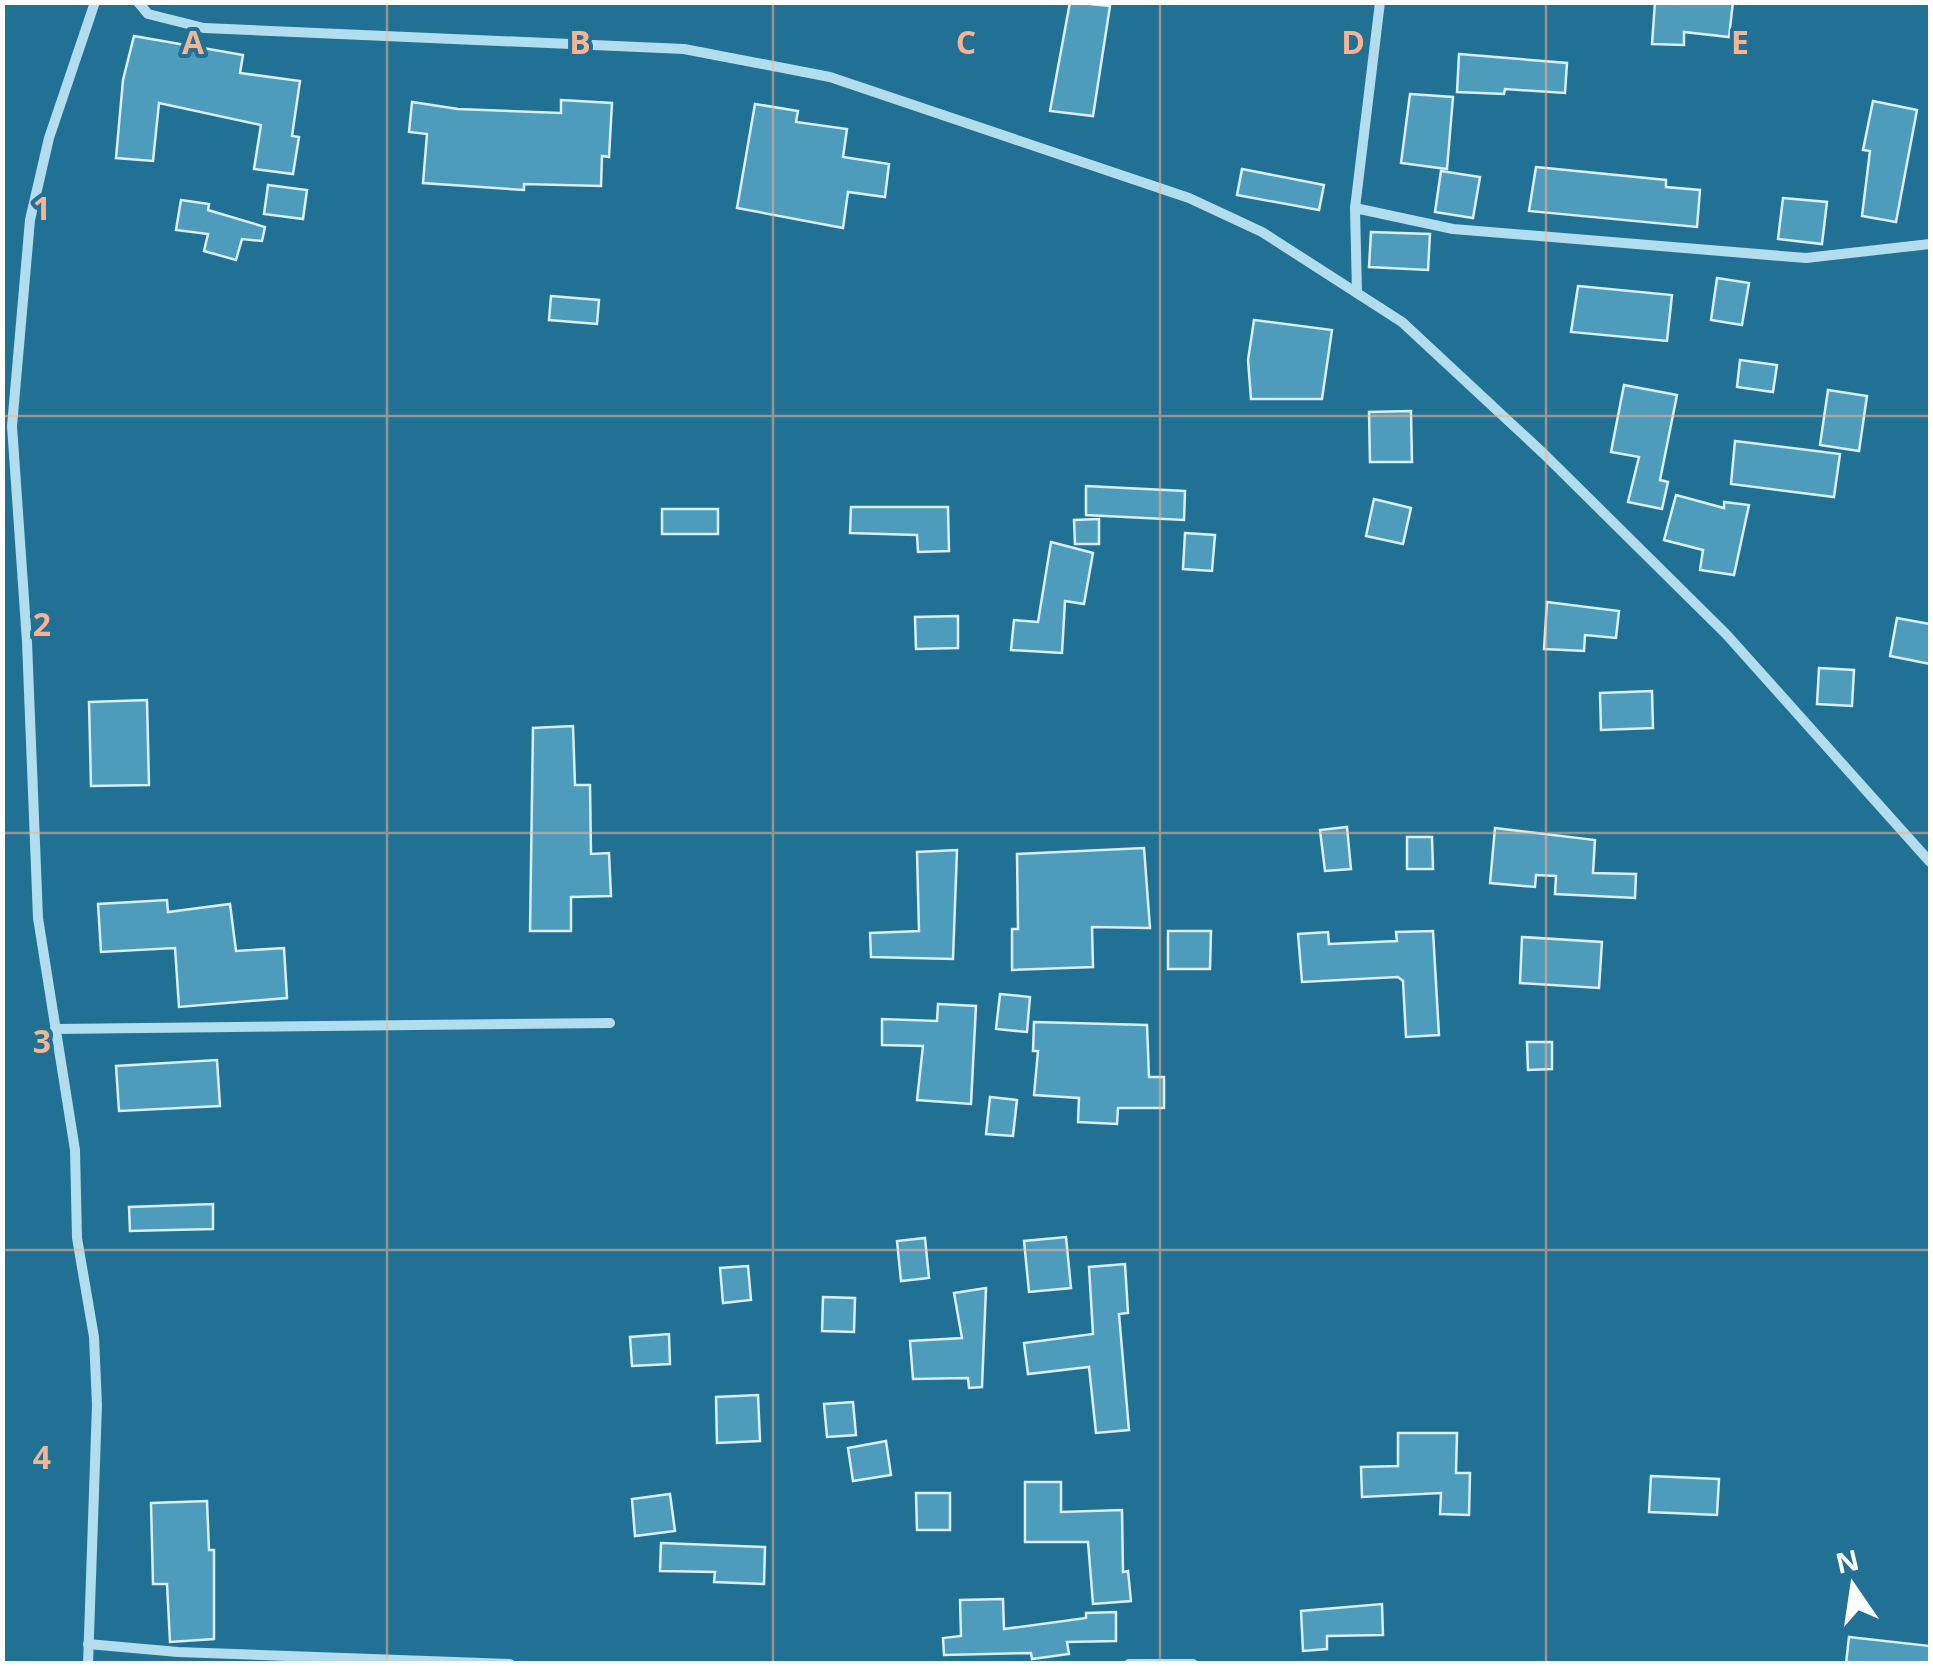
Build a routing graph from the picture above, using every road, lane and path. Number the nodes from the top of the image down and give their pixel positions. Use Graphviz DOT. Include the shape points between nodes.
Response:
graph roads {
  1 [pos="95,2"];
  2 [pos="138,2"];
  3 [pos="1380,2"];
  4 [pos="1355,208"];
  5 [pos="1930,244"];
  6 [pos="1357,292"];
  7 [pos="1930,862"];
  8 [pos="610,1023"];
  9 [pos="55,1029"];
  10 [pos="88,1644"];
  11 [pos="88,1664"];
  12 [pos="510,1664"];
  13 [pos="1129,1664"];
  14 [pos="1193,1664"];
  1 -- 9 [label="street" via="49,138 30,220 12,426 38,918"];
  2 -- 6 [label="street" via="148,14 204,28 684,49 830,77 1190,198 1262,232"];
  3 -- 4 [label="street"];
  4 -- 5 [label="street" via="1453,229 1806,258"];
  4 -- 6 [label="street"];
  6 -- 7 [label="street" via="1430,349 1712,620"];
  8 -- 9 [label="street"];
  9 -- 10 [label="street" via="94,1337"];
  10 -- 11 [label="street"];
  10 -- 12 [label="street"];
  13 -- 14 [label="street"];
}
